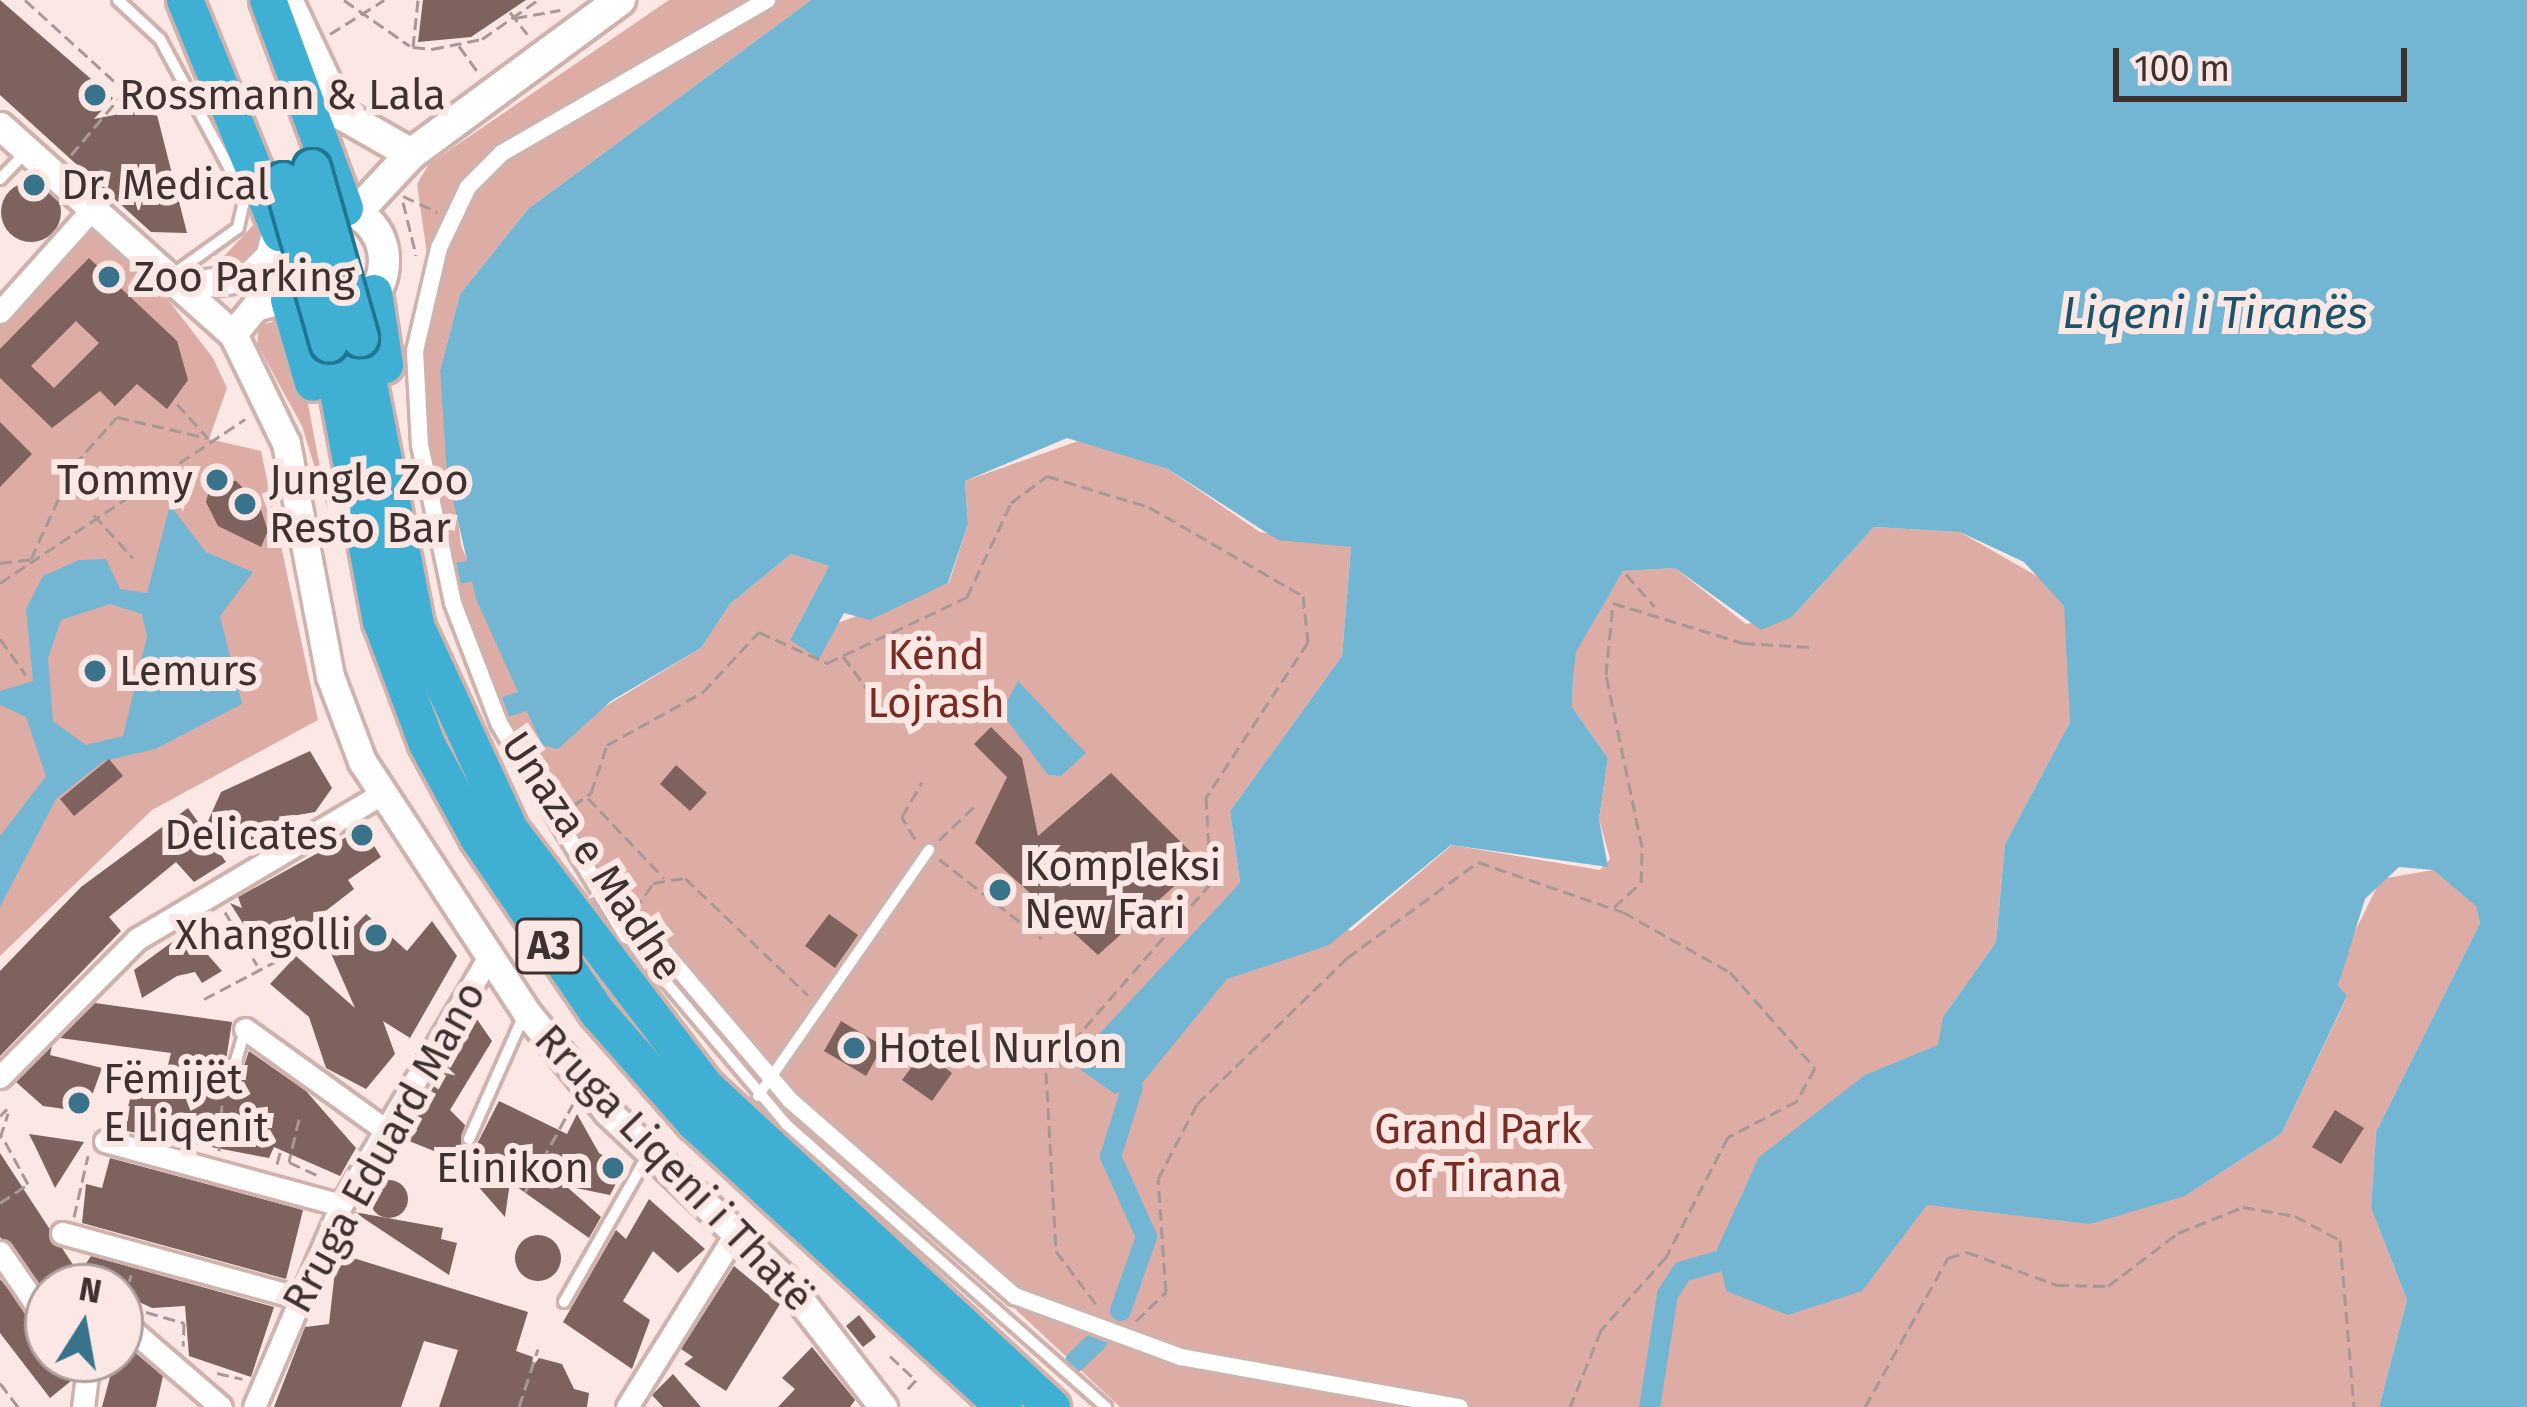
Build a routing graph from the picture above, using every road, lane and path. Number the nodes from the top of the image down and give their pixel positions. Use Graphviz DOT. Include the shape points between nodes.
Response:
graph roads {
  1 [pos="25,0"];
  2 [pos="42,0"];
  3 [pos="118,0"];
  4 [pos="185,0"];
  5 [pos="208,0"];
  6 [pos="243,0"];
  7 [pos="268,0"];
  8 [pos="287,0"];
  9 [pos="344,0"];
  10 [pos="384,0"];
  11 [pos="418,0"];
  12 [pos="538,0"];
  13 [pos="620,0"];
  14 [pos="767,0"];
  15 [pos="579,5"];
  16 [pos="34,8"];
  17 [pos="510,12"];
  18 [pos="515,18"];
  19 [pos="362,20"];
  20 [pos="528,35"];
  21 [pos="318,40"];
  22 [pos="459,46"];
  23 [pos="412,47"];
  24 [pos="479,73"];
  25 [pos="124,91"];
  26 [pos="139,92"];
  27 [pos="0,125"];
  28 [pos="76,148"];
  29 [pos="28,150"];
  30 [pos="411,154"];
  31 [pos="297,175"];
  32 [pos="0,179"];
  33 [pos="94,207"];
  34 [pos="427,208"];
  35 [pos="357,216"];
  36 [pos="276,243"];
  37 [pos="413,250"];
  38 [pos="183,279"];
  39 [pos="238,280"];
  40 [pos="374,293"];
  41 [pos="276,302"];
  42 [pos="0,312"];
  43 [pos="223,321"];
  44 [pos="345,341"];
  45 [pos="177,404"];
  46 [pos="251,415"];
  47 [pos="209,439"];
  48 [pos="74,465"];
  49 [pos="129,488"];
  50 [pos="93,514"];
  51 [pos="134,558"];
  52 [pos="31,559"];
  53 [pos="0,563"];
  54 [pos="1626,574"];
  55 [pos="0,583"];
  56 [pos="1654,608"];
  57 [pos="0,639"];
  58 [pos="1811,647"];
  59 [pos="843,656"];
  60 [pos="26,675"];
  61 [pos="873,698"];
  62 [pos="922,782"];
  63 [pos="386,792"];
  64 [pos="587,796"];
  65 [pos="978,803"];
  66 [pos="548,812"];
  67 [pos="927,854"];
  68 [pos="665,879"];
  69 [pos="511,890"];
  70 [pos="214,894"];
  71 [pos="559,900"];
  72 [pos="639,906"];
  73 [pos="1612,909"];
  74 [pos="627,935"];
  75 [pos="1042,939"];
  76 [pos="305,946"];
  77 [pos="490,956"];
  78 [pos="258,966"];
  79 [pos="204,999"];
  80 [pos="824,1007"];
  81 [pos="526,1012"];
  82 [pos="245,1029"];
  83 [pos="0,1077"];
  84 [pos="772,1079"];
  85 [pos="230,1080"];
  86 [pos="758,1096"];
  87 [pos="222,1105"];
  88 [pos="567,1114"];
  89 [pos="0,1116"];
  90 [pos="299,1119"];
  91 [pos="388,1131"];
  92 [pos="1,1137"];
  93 [pos="99,1139"];
  94 [pos="469,1139"];
  95 [pos="650,1152"];
  96 [pos="218,1153"];
  97 [pos="525,1192"];
  98 [pos="339,1195"];
  99 [pos="0,1203"];
  100 [pos="66,1231"];
  101 [pos="735,1234"];
  102 [pos="0,1252"];
  103 [pos="24,1287"];
  104 [pos="296,1297"];
  105 [pos="564,1302"];
  106 [pos="1108,1314"];
  107 [pos="144,1317"];
  108 [pos="1121,1321"];
  109 [pos="144,1334"];
  110 [pos="184,1348"];
  111 [pos="538,1348"];
  112 [pos="890,1356"];
  113 [pos="211,1371"];
  114 [pos="0,1383"];
  115 [pos="263,1384"];
  116 [pos="18,1407"];
  117 [pos="221,1407"];
  118 [pos="254,1407"];
  119 [pos="519,1407"];
  120 [pos="628,1407"];
  121 [pos="883,1407"];
  122 [pos="892,1407"];
  123 [pos="1004,1407"];
  124 [pos="1052,1407"];
  125 [pos="1106,1407"];
  126 [pos="1460,1407"];
  127 [pos="1570,1407"];
  128 [pos="1864,1407"];
  129 [pos="2354,1407"];
  1 -- 16 [label="path"];
  2 -- 16 [label="path"];
  3 -- 38 [label="lane" via="160,39 245,197 238,229"];
  4 -- 36 [label="highway"];
  5 -- 31 [label="highway, Unaza e Madhe / A3"];
  6 -- 31 [label="highway, Unaza e Madhe / A3"];
  7 -- 35 [label="highway"];
  8 -- 30 [label="main road" via="341,114"];
  9 -- 19 [label="path"];
  10 -- 19 [label="path"];
  11 -- 23 [label="path"];
  12 -- 18 [label="path"];
  13 -- 30 [label="main road"];
  14 -- 66 [label="street" via="487,166 445,232 424,292 420,445 468,651"];
  15 -- 18 [label="path"];
  16 -- 25 [label="path"];
  17 -- 18 [label="path"];
  18 -- 20 [label="path"];
  18 -- 22 [label="path"];
  19 -- 21 [label="path"];
  19 -- 23 [label="path"];
  22 -- 23 [label="path"];
  22 -- 24 [label="path"];
  25 -- 26 [label="path"];
  25 -- 28 [label="path"];
  27 -- 29 [label="street, Rruga Liqeni i Thatë"];
  29 -- 32 [label="lane"];
  29 -- 33 [label="street, Rruga Liqeni i Thatë"];
  30 -- 35 [label="main road"];
  31 -- 44 [label="highway, Unaza e Madhe / A3, bridge"];
  33 -- 38 [label="street, Rruga Liqeni i Thatë"];
  33 -- 42 [label="street"];
  34 -- 37 [label="path" via="401,195"];
  35 -- 36 [label="main road" via="308,209"];
  35 -- 40 [label="main road" via="384,262"];
  36 -- 39 [label="street"];
  36 -- 41 [label="main road"];
  38 -- 39 [label="street"];
  38 -- 43 [label="street, Rruga Liqeni i Thatë"];
  39 -- 43 [label="street"];
  40 -- 41 [label="main road" via="330,317"];
  40 -- 71 [label="highway" via="426,588 482,741 551,865"];
  41 -- 43 [label="street"];
  41 -- 69 [label="highway" via="386,700 472,861"];
  43 -- 63 [label="street, Rruga Liqeni i Thatë" via="295,474 343,720"];
  44 -- 69 [label="highway, Unaza e Madhe / A3" via="399,675"];
  44 -- 71 [label="highway, Unaza e Madhe / A3" via="422,642 484,784"];
  45 -- 47 [label="path"];
  46 -- 47 [label="path"];
  47 -- 48 [label="path" via="117,417"];
  47 -- 49 [label="path"];
  48 -- 49 [label="path"];
  48 -- 52 [label="path"];
  49 -- 50 [label="path"];
  50 -- 51 [label="path"];
  50 -- 52 [label="path"];
  52 -- 53 [label="path"];
  52 -- 55 [label="path"];
  54 -- 56 [label="path"];
  56 -- 58 [label="path" via="1730,640"];
  56 -- 73 [label="path" via="1621,598 1608,613 1612,724 1642,847 1641,884"];
  57 -- 60 [label="path"];
  59 -- 61 [label="path"];
  59 -- 64 [label="path" via="807,662 759,632 703,692 607,745"];
  59 -- 106 [label="path" via="976,590 1005,512 1046,476 1149,507 1310,606 1308,642 1206,797 1211,884 1046,1072 1056,1251"];
  62 -- 67 [label="path" via="902,817"];
  63 -- 70 [label="street"];
  63 -- 77 [label="street, Rruga Liqeni i Thatë"];
  64 -- 66 [label="path"];
  64 -- 68 [label="path"];
  65 -- 67 [label="path"];
  66 -- 74 [label="street"];
  67 -- 75 [label="path"];
  67 -- 80 [label="lane"];
  68 -- 72 [label="path"];
  68 -- 80 [label="path" via="698,886"];
  69 -- 123 [label="highway, Unaza e Madhe / A3" via="694,1123"];
  70 -- 78 [label="path"];
  70 -- 83 [label="street" via="102,965"];
  71 -- 124 [label="highway, Unaza e Madhe / A3" via="738,1120"];
  73 -- 108 [label="path" via="1464,863 1420,912 1347,958 1178,1132 1155,1198 1166,1292 1144,1318"];
  73 -- 127 [label="path" via="1752,986 1816,1076 1797,1101 1728,1137 1666,1257 1601,1330"];
  74 -- 84 [label="street" via="664,953"];
  74 -- 86 [label="lane"];
  76 -- 78 [label="path"];
  77 -- 81 [label="street, Rruga Liqeni i Thatë"];
  77 -- 91 [label="street, Rruga Eduard Mano"];
  78 -- 79 [label="path"];
  80 -- 84 [label="lane"];
  81 -- 94 [label="lane"];
  81 -- 95 [label="street, Rruga Liqeni i Thatë"];
  82 -- 85 [label="lane"];
  82 -- 91 [label="street"];
  84 -- 86 [label="lane"];
  84 -- 126 [label="street" via="1024,1301 1181,1357"];
  86 -- 125 [label="lane"];
  87 -- 96 [label="path"];
  88 -- 97 [label="path"];
  89 -- 92 [label="path" via="7,1111"];
  90 -- 98 [label="path" via="289,1162"];
  91 -- 98 [label="street, Rruga Eduard Mano"];
  92 -- 99 [label="path" via="28,1184"];
  93 -- 98 [label="street"];
  93 -- 100 [label="path"];
  95 -- 101 [label="street, Rruga Liqeni i Thatë"];
  95 -- 105 [label="lane"];
  98 -- 104 [label="street, Rruga Eduard Mano"];
  100 -- 104 [label="street"];
  101 -- 120 [label="street"];
  101 -- 121 [label="street, Rruga Liqeni i Thatë" via="818,1318"];
  102 -- 103 [label="street"];
  104 -- 115 [label="street, Rruga Eduard Mano"];
  107 -- 110 [label="path" via="184,1323"];
  109 -- 117 [label="street"];
  111 -- 119 [label="path"];
  112 -- 122 [label="path" via="916,1380"];
  113 -- 115 [label="path"];
  114 -- 116 [label="path"];
  115 -- 118 [label="street, Rruga Eduard Mano"];
  128 -- 129 [label="path" via="1948,1258 1967,1252 2057,1285 2108,1286 2179,1233 2242,1207 2308,1220 2340,1240"];
}
